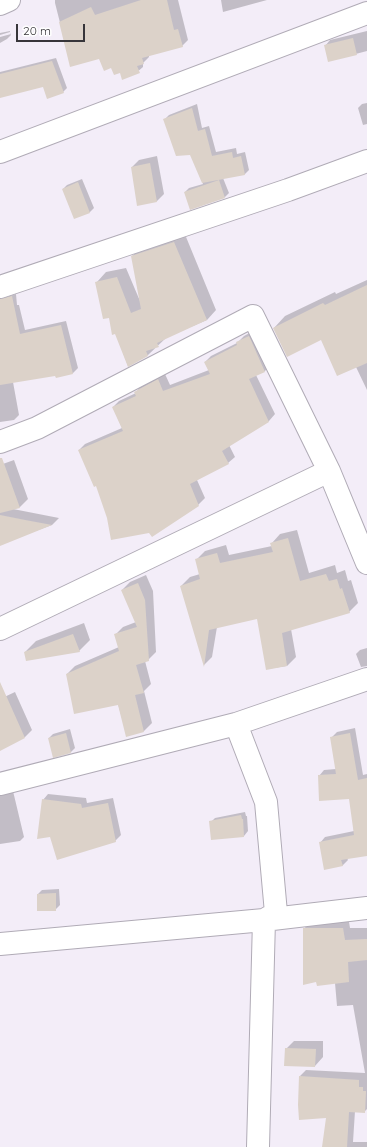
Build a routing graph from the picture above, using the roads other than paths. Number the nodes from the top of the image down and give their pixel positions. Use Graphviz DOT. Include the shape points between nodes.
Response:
graph roads {
  1 [pos="9,0"];
  2 [pos="0,4"];
  3 [pos="367,13"];
  4 [pos="0,152"];
  5 [pos="367,161"];
  6 [pos="0,287"];
  7 [pos="0,442"];
  8 [pos="329,471"];
  9 [pos="367,563"];
  10 [pos="0,629"];
  11 [pos="367,679"];
  12 [pos="236,724"];
  13 [pos="0,784"];
  14 [pos="367,908"];
  15 [pos="264,920"];
  16 [pos="0,944"];
  17 [pos="258,1147"];
  1 -- 2 [label="street"];
  3 -- 4 [label="street"];
  5 -- 6 [label="street"];
  7 -- 8 [label="street" via="38,428 253,316"];
  8 -- 9 [label="street"];
  8 -- 10 [label="street"];
  11 -- 12 [label="street"];
  12 -- 13 [label="street"];
  12 -- 15 [label="street" via="266,802 276,912"];
  14 -- 15 [label="street"];
  15 -- 16 [label="street"];
  15 -- 17 [label="street"];
}
